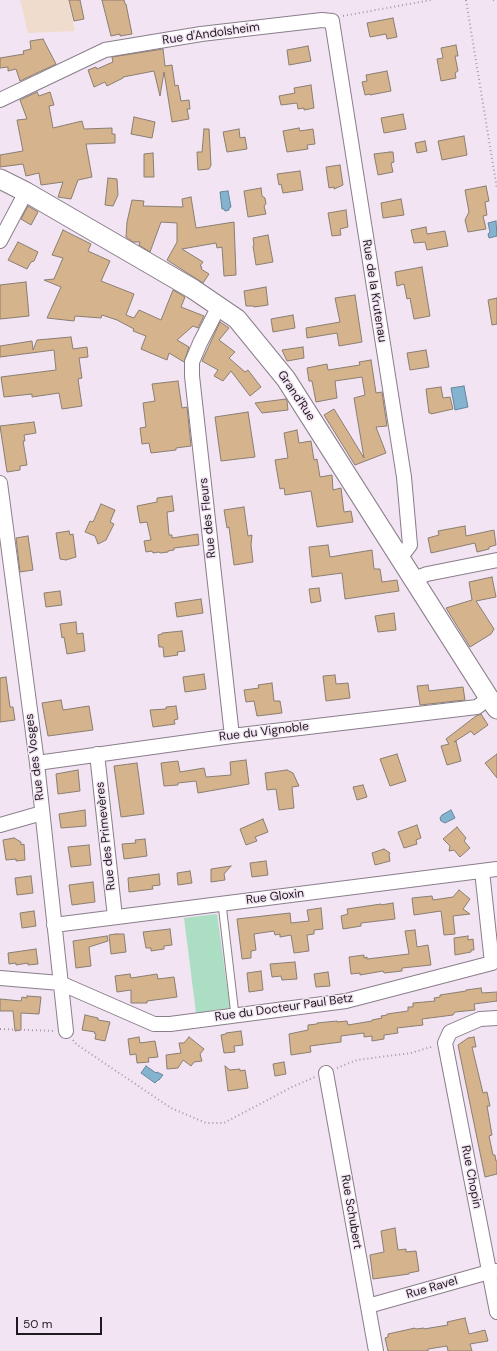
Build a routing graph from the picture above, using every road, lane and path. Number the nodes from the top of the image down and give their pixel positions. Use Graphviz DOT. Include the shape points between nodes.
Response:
graph roads {
  1 [pos="431,0"];
  2 [pos="466,0"];
  3 [pos="493,0"];
  4 [pos="497,1"];
  5 [pos="332,21"];
  6 [pos="0,100"];
  7 [pos="0,179"];
  8 [pos="497,188"];
  9 [pos="26,192"];
  10 [pos="0,241"];
  11 [pos="219,306"];
  12 [pos="0,489"];
  13 [pos="400,558"];
  14 [pos="497,560"];
  15 [pos="414,580"];
  16 [pos="493,704"];
  17 [pos="232,736"];
  18 [pos="97,754"];
  19 [pos="37,762"];
  20 [pos="42,814"];
  21 [pos="0,825"];
  22 [pos="497,869"];
  23 [pos="482,871"];
  24 [pos="222,904"];
  25 [pos="115,917"];
  26 [pos="54,925"];
  27 [pos="0,978"];
  28 [pos="60,983"];
  29 [pos="235,1015"];
  30 [pos="497,1018"];
  31 [pos="0,1029"];
  32 [pos="66,1031"];
  33 [pos="445,1043"];
  34 [pos="326,1073"];
  35 [pos="493,1272"];
  36 [pos="368,1306"];
  37 [pos="497,1312"];
  38 [pos="376,1351"];
  1 -- 5 [label="path"];
  2 -- 8 [label="path"];
  3 -- 4 [label="path"];
  5 -- 6 [label="street, Rue d'Andolsheim" via="201,34 105,50"];
  5 -- 13 [label="street, Rue de la Krutenau" via="404,477 410,545"];
  7 -- 9 [label="street, Grand'Rue"];
  9 -- 10 [label="street"];
  9 -- 11 [label="street, Grand'Rue"];
  11 -- 13 [label="street, Grand'Rue" via="237,319 286,379"];
  11 -- 17 [label="street, Rue des Fleurs" via="192,362 192,376"];
  12 -- 19 [label="street, Rue des Vosges"];
  13 -- 15 [label="street, Grand'Rue"];
  14 -- 15 [label="street" via="428,574"];
  15 -- 16 [label="street, Grand'Rue"];
  16 -- 17 [label="street, Rue du Vignoble"];
  17 -- 18 [label="street, Rue du Vignoble"];
  18 -- 19 [label="street, Rue du Vignoble"];
  18 -- 25 [label="street, Rue des Primevères"];
  19 -- 20 [label="street, Rue des Vosges"];
  20 -- 21 [label="street"];
  20 -- 26 [label="street, Rue des Vosges"];
  22 -- 23 [label="street, Rue Gloxin"];
  23 -- 24 [label="street, Rue Gloxin"];
  23 -- 29 [label="street, Rue du Docteur Paul Betz" via="492,963 346,1001"];
  24 -- 25 [label="street, Rue Gloxin"];
  24 -- 29 [label="lane"];
  25 -- 26 [label="street, Rue Gloxin"];
  26 -- 28 [label="street, Rue des Vosges"];
  27 -- 28 [label="street, Rue du Docteur Paul Betz"];
  28 -- 29 [label="street, Rue du Docteur Paul Betz" via="154,1024"];
  28 -- 32 [label="street, Rue des Vosges"];
  30 -- 33 [label="street" via="480,1018 450,1032"];
  31 -- 32 [label="path"];
  32 -- 34 [label="path" via="76,1044 171,1108 206,1123 224,1123 292,1087"];
  33 -- 34 [label="path" via="411,1053 357,1060"];
  33 -- 35 [label="street, Rue Chopin"];
  34 -- 36 [label="street, Rue Schubert"];
  35 -- 36 [label="street, Rue Ravel"];
  35 -- 37 [label="street, Rue Chopin"];
  36 -- 38 [label="street, Rue Schubert"];
}
